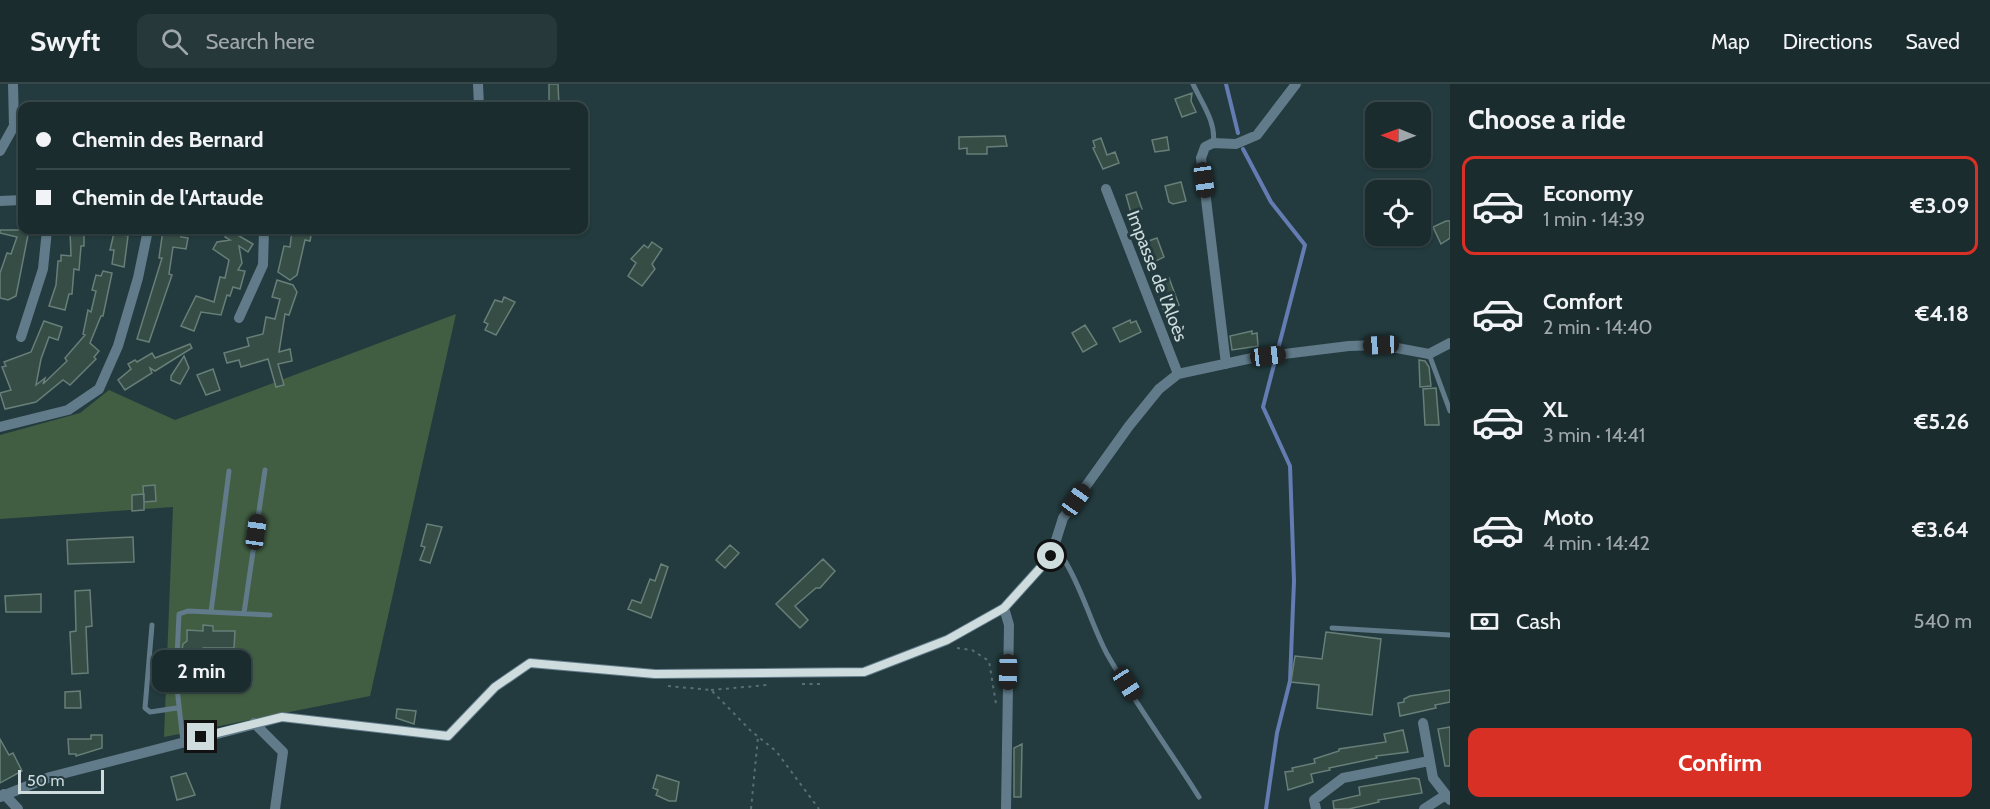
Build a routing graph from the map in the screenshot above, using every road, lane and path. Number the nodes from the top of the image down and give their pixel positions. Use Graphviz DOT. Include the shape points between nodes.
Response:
graph roads {
  1 [pos="13,84"];
  2 [pos="478,84"];
  3 [pos="1193,84"];
  4 [pos="1296,84"];
  5 [pos="479,102"];
  6 [pos="1213,143"];
  7 [pos="0,151"];
  8 [pos="1106,189"];
  9 [pos="0,201"];
  10 [pos="18,201"];
  11 [pos="47,234"];
  12 [pos="147,234"];
  13 [pos="264,234"];
  14 [pos="239,318"];
  15 [pos="21,337"];
  16 [pos="1450,343"];
  17 [pos="1429,354"];
  18 [pos="1226,364"];
  19 [pos="1178,374"];
  20 [pos="1450,411"];
  21 [pos="0,427"];
  22 [pos="265,470"];
  23 [pos="229,471"];
  24 [pos="1051,556"];
  25 [pos="1004,608"];
  26 [pos="211,612"];
  27 [pos="244,614"];
  28 [pos="270,615"];
  29 [pos="152,625"];
  30 [pos="1332,628"];
  31 [pos="1450,635"];
  32 [pos="950,646"];
  33 [pos="149,670"];
  34 [pos="176,670"];
  35 [pos="800,684"];
  36 [pos="827,684"];
  37 [pos="766,685"];
  38 [pos="663,686"];
  39 [pos="711,690"];
  40 [pos="177,708"];
  41 [pos="996,709"];
  42 [pos="254,723"];
  43 [pos="1423,723"];
  44 [pos="758,737"];
  45 [pos="183,742"];
  46 [pos="1429,761"];
  47 [pos="2,795"];
  48 [pos="1199,797"];
  49 [pos="1447,798"];
  50 [pos="18,809"];
  51 [pos="275,809"];
  52 [pos="751,809"];
  53 [pos="819,809"];
  54 [pos="1006,809"];
  55 [pos="1316,809"];
  56 [pos="1424,809"];
  1 -- 7 [label="street" via="14,126"];
  2 -- 5 [label="street"];
  3 -- 6 [label="lane" via="1215,134"];
  4 -- 6 [label="street" via="1257,135 1236,144"];
  6 -- 18 [label="street" via="1205,147 1201,158"];
  8 -- 19 [label="street, Impasse de l'Aloès"];
  9 -- 10 [label="street"];
  11 -- 15 [label="street" via="43,269"];
  12 -- 21 [label="street" via="118,346 99,389 68,410"];
  13 -- 14 [label="street" via="263,265"];
  16 -- 17 [label="street"];
  17 -- 18 [label="street" via="1381,345"];
  17 -- 20 [label="lane"];
  18 -- 19 [label="street"];
  19 -- 24 [label="street" via="1159,389 1129,426 1063,518"];
  22 -- 27 [label="lane"];
  23 -- 26 [label="lane"];
  24 -- 25 [label="street"];
  24 -- 48 [label="lane" via="1063,558 1069,567 1108,655"];
  25 -- 42 [label="street" via="947,640 864,672 655,674 530,663 495,687 448,736 282,717"];
  25 -- 54 [label="street" via="1009,625"];
  26 -- 27 [label="lane"];
  26 -- 34 [label="lane" via="179,614"];
  27 -- 28 [label="lane"];
  29 -- 33 [label="lane"];
  30 -- 31 [label="lane"];
  32 -- 41 [label="path" via="972,650 989,661"];
  33 -- 34 [label="lane"];
  33 -- 40 [label="lane" via="145,708 150,712"];
  34 -- 40 [label="lane"];
  35 -- 36 [label="path"];
  37 -- 39 [label="path"];
  38 -- 39 [label="path"];
  39 -- 44 [label="path"];
  40 -- 45 [label="lane"];
  42 -- 45 [label="street"];
  42 -- 51 [label="street" via="283,752"];
  43 -- 46 [label="street"];
  44 -- 52 [label="path"];
  44 -- 53 [label="path" via="776,751"];
  45 -- 47 [label="street" via="50,777"];
  46 -- 49 [label="street" via="1432,778"];
  46 -- 55 [label="street" via="1343,778 1314,800"];
  47 -- 50 [label="street"];
  49 -- 56 [label="street"];
}
